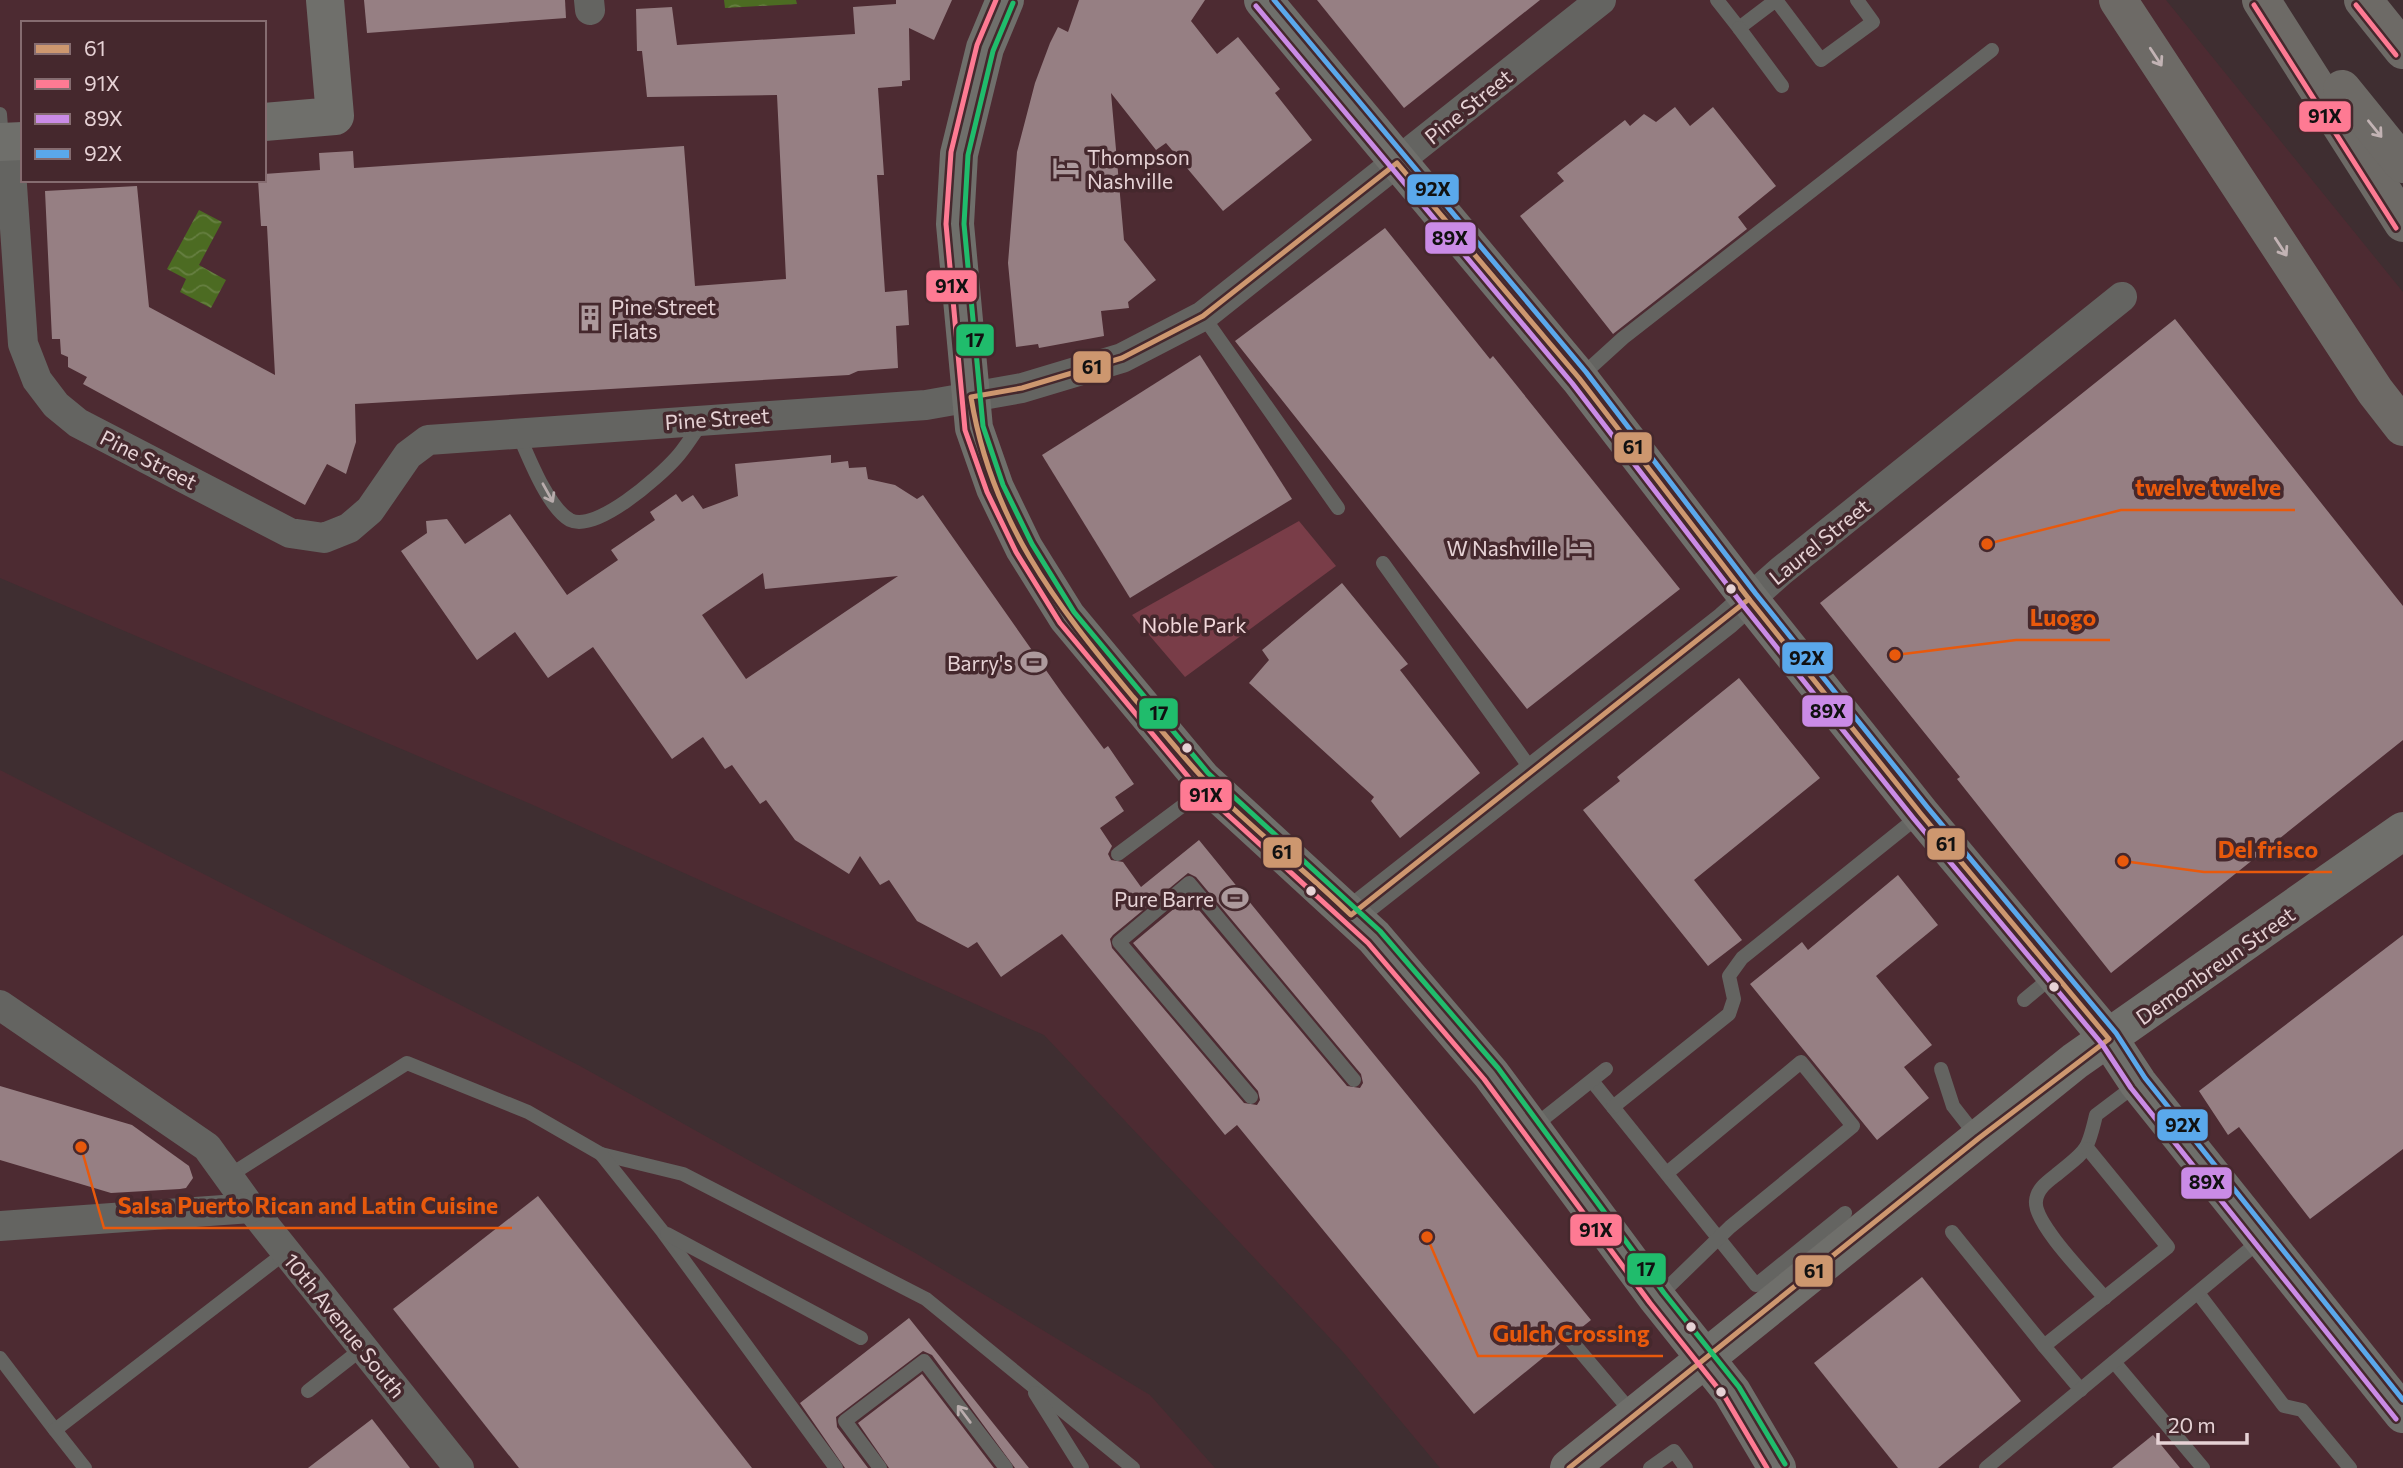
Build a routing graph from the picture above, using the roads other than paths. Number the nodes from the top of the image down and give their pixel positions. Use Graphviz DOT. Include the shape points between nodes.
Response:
graph roads {
  1 [pos="325,0"];
  2 [pos="1005,0"];
  3 [pos="1263,0"];
  4 [pos="1601,0"];
  5 [pos="1717,0"];
  6 [pos="1857,0"];
  7 [pos="2118,0"];
  8 [pos="2261,0"];
  9 [pos="2270,0"];
  10 [pos="2363,0"];
  11 [pos="1739,28"];
  12 [pos="1992,50"];
  13 [pos="2403,50"];
  14 [pos="1782,86"];
  15 [pos="266,122"];
  16 [pos="7,136"];
  17 [pos="1398,163"];
  18 [pos="2403,164"];
  19 [pos="2403,223"];
  20 [pos="2122,297"];
  21 [pos="1203,316"];
  22 [pos="1579,378"];
  23 [pos="971,397"];
  24 [pos="705,419"];
  25 [pos="2403,427"];
  26 [pos="517,432"];
  27 [pos="1338,508"];
  28 [pos="1383,563"];
  29 [pos="1749,599"];
  30 [pos="1533,772"];
  31 [pos="1210,785"];
  32 [pos="1921,814"];
  33 [pos="2403,831"];
  34 [pos="1118,854"];
  35 [pos="1351,915"];
  36 [pos="2055,974"];
  37 [pos="2024,1000"];
  38 [pos="0,1005"];
  39 [pos="2109,1039"];
  40 [pos="1606,1069"];
  41 [pos="1941,1069"];
  42 [pos="1354,1080"];
  43 [pos="1592,1081"];
  44 [pos="2138,1083"];
  45 [pos="1251,1097"];
  46 [pos="1613,1107"];
  47 [pos="1532,1128"];
  48 [pos="1979,1138"];
  49 [pos="2088,1149"];
  50 [pos="601,1154"];
  51 [pos="1667,1173"];
  52 [pos="227,1177"];
  53 [pos="251,1208"];
  54 [pos="1845,1213"];
  55 [pos="0,1226"];
  56 [pos="663,1231"];
  57 [pos="1952,1232"];
  58 [pos="1719,1237"];
  59 [pos="2263,1239"];
  60 [pos="286,1252"];
  61 [pos="2198,1293"];
  62 [pos="1657,1298"];
  63 [pos="2105,1298"];
  64 [pos="861,1338"];
  65 [pos="1569,1338"];
  66 [pos="2045,1346"];
  67 [pos="363,1348"];
  68 [pos="0,1358"];
  69 [pos="2114,1362"];
  70 [pos="1028,1383"];
  71 [pos="2081,1390"];
  72 [pos="308,1391"];
  73 [pos="2403,1414"];
  74 [pos="1634,1416"];
  75 [pos="55,1430"];
  76 [pos="1769,1465"];
  77 [pos="85,1468"];
  78 [pos="459,1468"];
  79 [pos="836,1468"];
  80 [pos="880,1468"];
  81 [pos="1006,1468"];
  82 [pos="1082,1468"];
  83 [pos="1133,1468"];
  84 [pos="1569,1468"];
  85 [pos="1650,1468"];
  86 [pos="1686,1468"];
  87 [pos="1986,1468"];
  88 [pos="2203,1468"];
  89 [pos="2350,1468"];
  1 -- 15 [label="main road" via="335,116"];
  2 -- 23 [label="main road" via="985,48 959,154 955,224"];
  3 -- 17 [label="main road"];
  4 -- 17 [label="street, Pine Street"];
  5 -- 11 [label="lane"];
  6 -- 11 [label="lane" via="1873,23 1821,60 1776,1"];
  7 -- 25 [label="highway, one-way"];
  8 -- 19 [label="highway"];
  9 -- 18 [label="highway, one-way"];
  10 -- 13 [label="highway"];
  11 -- 14 [label="lane"];
  12 -- 22 [label="lane" via="1623,338"];
  16 -- 26 [label="street, Pine Street" via="23,344 37,380 56,405 78,423 290,533 324,538 349,528 370,510 408,455 428,440"];
  17 -- 21 [label="street, Pine Street"];
  17 -- 22 [label="main road"];
  20 -- 29 [label="street, Laurel Street"];
  21 -- 23 [label="street, Pine Street" via="1122,358 1022,388"];
  21 -- 27 [label="lane"];
  22 -- 29 [label="main road"];
  23 -- 24 [label="street, Pine Street" via="926,405"];
  23 -- 31 [label="main road" via="974,428 995,488 1031,559 1067,617"];
  24 -- 26 [label="street, Pine Street"];
  26 -- 24 [label="lane, one-way" via="557,509 571,521 593,522 676,458"];
  28 -- 30 [label="lane"];
  29 -- 30 [label="street, Laurel Street"];
  29 -- 32 [label="main road"];
  30 -- 35 [label="street, Laurel Street"];
  31 -- 34 [label="lane"];
  31 -- 35 [label="main road"];
  32 -- 36 [label="main road"];
  32 -- 46 [label="lane" via="1742,958 1729,976 1734,999 1729,1014"];
  33 -- 39 [label="main road, Demonbreun Street"];
  35 -- 47 [label="main road" via="1484,1065"];
  36 -- 37 [label="lane"];
  36 -- 39 [label="main road"];
  38 -- 52 [label="street, 10th Avenue South" via="207,1147"];
  39 -- 44 [label="main road"];
  39 -- 48 [label="main road, Demonbreun Street"];
  40 -- 43 [label="lane"];
  41 -- 48 [label="lane" via="1953,1106"];
  42 -- 45 [label="lane" via="1189,883 1119,942"];
  43 -- 46 [label="lane"];
  43 -- 47 [label="lane"];
  44 -- 49 [label="lane" via="2096,1115"];
  44 -- 59 [label="main road"];
  46 -- 51 [label="lane"];
  47 -- 62 [label="main road"];
  48 -- 74 [label="main road, Demonbreun Street"];
  49 -- 63 [label="lane" via="2040,1189 2036,1207 2044,1224"];
  49 -- 63 [label="lane" via="2168,1247"];
  50 -- 52 [label="lane" via="528,1112 407,1063"];
  50 -- 56 [label="lane"];
  50 -- 70 [label="lane" via="683,1174 926,1299"];
  51 -- 58 [label="lane"];
  51 -- 58 [label="lane" via="1801,1062 1853,1126"];
  52 -- 53 [label="street, 10th Avenue South"];
  53 -- 55 [label="street"];
  53 -- 60 [label="street, 10th Avenue South"];
  54 -- 58 [label="lane" via="1756,1285"];
  56 -- 64 [label="lane"];
  56 -- 79 [label="lane"];
  57 -- 66 [label="lane"];
  58 -- 62 [label="lane"];
  59 -- 61 [label="lane"];
  59 -- 73 [label="main road"];
  60 -- 67 [label="street, 10th Avenue South"];
  60 -- 75 [label="lane"];
  61 -- 69 [label="lane"];
  61 -- 89 [label="lane" via="2284,1406 2302,1410"];
  62 -- 76 [label="main road" via="1732,1392"];
  63 -- 66 [label="lane"];
  65 -- 74 [label="lane"];
  66 -- 71 [label="lane"];
  67 -- 72 [label="lane"];
  67 -- 78 [label="street, 10th Avenue South"];
  68 -- 75 [label="lane"];
  69 -- 71 [label="lane"];
  69 -- 88 [label="lane"];
  70 -- 82 [label="lane"];
  70 -- 83 [label="lane"];
  71 -- 87 [label="lane"];
  74 -- 84 [label="main road, Demonbreun Street"];
  75 -- 77 [label="lane"];
  81 -- 80 [label="lane, one-way" via="924,1361 845,1421"];
  85 -- 86 [label="lane" via="1674,1451"];
}
